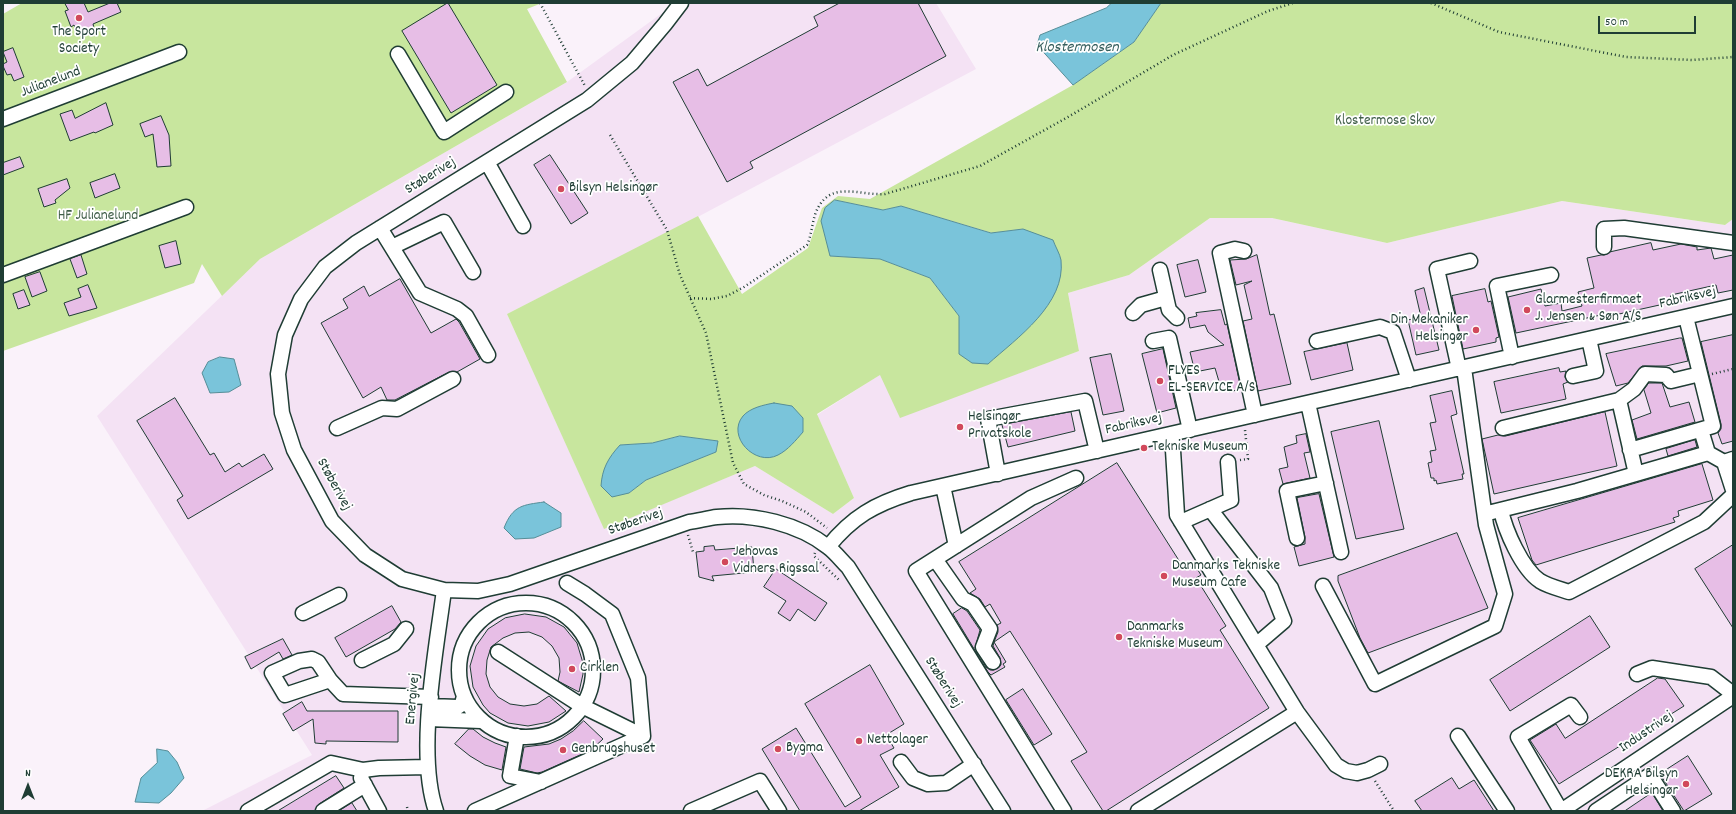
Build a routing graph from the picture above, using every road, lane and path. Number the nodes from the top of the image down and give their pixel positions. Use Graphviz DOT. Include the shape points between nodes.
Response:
graph roads {
  1 [pos="540,3"];
  2 [pos="681,3"];
  3 [pos="1293,3"];
  4 [pos="1432,3"];
  5 [pos="1440,3"];
  6 [pos="179,52"];
  7 [pos="398,54"];
  8 [pos="1733,57"];
  9 [pos="506,92"];
  10 [pos="592,96"];
  11 [pos="3,119"];
  12 [pos="610,135"];
  13 [pos="487,162"];
  14 [pos="186,207"];
  15 [pos="523,226"];
  16 [pos="380,228"];
  17 [pos="1733,243"];
  18 [pos="392,247"];
  19 [pos="1604,247"];
  20 [pos="1244,251"];
  21 [pos="1470,261"];
  22 [pos="1160,270"];
  23 [pos="473,272"];
  24 [pos="3,275"];
  25 [pos="1550,275"];
  26 [pos="690,298"];
  27 [pos="1166,298"];
  28 [pos="1733,306"];
  29 [pos="1133,313"];
  30 [pos="1686,317"];
  31 [pos="1177,318"];
  32 [pos="1589,339"];
  33 [pos="1153,341"];
  34 [pos="1318,341"];
  35 [pos="488,356"];
  36 [pos="1512,357"];
  37 [pos="1462,368"];
  38 [pos="1733,369"];
  39 [pos="1700,375"];
  40 [pos="1573,376"];
  41 [pos="453,379"];
  42 [pos="1409,380"];
  43 [pos="1619,400"];
  44 [pos="1308,403"];
  45 [pos="1255,415"];
  46 [pos="338,428"];
  47 [pos="1503,428"];
  48 [pos="1190,430"];
  49 [pos="1701,430"];
  50 [pos="1172,434"];
  51 [pos="1246,439"];
  52 [pos="1630,450"];
  53 [pos="1097,451"];
  54 [pos="1708,453"];
  55 [pos="1728,460"];
  56 [pos="1228,462"];
  57 [pos="998,474"];
  58 [pos="1636,474"];
  59 [pos="1076,478"];
  60 [pos="1326,483"];
  61 [pos="943,486"];
  62 [pos="1733,490"];
  63 [pos="1733,495"];
  64 [pos="1210,510"];
  65 [pos="1501,510"];
  66 [pos="1486,519"];
  67 [pos="1182,522"];
  68 [pos="685,524"];
  69 [pos="1297,538"];
  70 [pos="832,541"];
  71 [pos="956,546"];
  72 [pos="693,552"];
  73 [pos="1341,552"];
  74 [pos="934,559"];
  75 [pos="568,583"];
  76 [pos="1323,586"];
  77 [pos="444,590"];
  78 [pos="339,595"];
  79 [pos="303,613"];
  80 [pos="406,629"];
  81 [pos="1256,644"];
  82 [pos="498,652"];
  83 [pos="362,660"];
  84 [pos="993,662"];
  85 [pos="1637,674"];
  86 [pos="330,680"];
  87 [pos="1733,695"];
  88 [pos="464,696"];
  89 [pos="582,706"];
  90 [pos="430,707"];
  91 [pos="1297,712"];
  92 [pos="1580,717"];
  93 [pos="481,721"];
  94 [pos="517,736"];
  95 [pos="643,736"];
  96 [pos="1458,736"];
  97 [pos="901,762"];
  98 [pos="974,764"];
  99 [pos="428,767"];
  100 [pos="1374,767"];
  101 [pos="364,770"];
  102 [pos="541,782"];
  103 [pos="365,786"];
  104 [pos="407,807"];
  105 [pos="697,810"];
  106 [pos="248,811"];
  107 [pos="323,811"];
  108 [pos="379,811"];
  109 [pos="408,811"];
  110 [pos="436,811"];
  111 [pos="475,811"];
  112 [pos="779,811"];
  113 [pos="1003,811"];
  114 [pos="1064,811"];
  115 [pos="1138,811"];
  116 [pos="1394,811"];
  117 [pos="1507,811"];
  118 [pos="1561,811"];
  119 [pos="1596,811"];
  120 [pos="1673,811"];
  1 -- 10 [label="path"];
  2 -- 10 [label="street, Støberivej" via="632,63"];
  3 -- 26 [label="path" via="1173,55 980,166 885,194 834,192 816,213 807,245 727,296 711,299"];
  4 -- 5 [label="path"];
  4 -- 8 [label="path" via="1499,32 1626,57 1692,60"];
  6 -- 11 [label="street, Julianelund"];
  7 -- 9 [label="street" via="444,132"];
  10 -- 13 [label="street, Støberivej"];
  12 -- 26 [label="path" via="667,230 680,275"];
  13 -- 15 [label="street"];
  13 -- 16 [label="street, Støberivej"];
  14 -- 24 [label="street"];
  16 -- 18 [label="street"];
  16 -- 77 [label="street, Støberivej" via="325,268 301,299 285,335 278,374 282,413 294,450 332,521 365,555 402,578"];
  17 -- 19 [label="street" via="1624,228 1604,229"];
  18 -- 23 [label="street" via="444,222"];
  18 -- 35 [label="street" via="420,292 457,309 466,316"];
  20 -- 45 [label="street" via="1235,248 1220,253"];
  21 -- 37 [label="street" via="1437,268"];
  22 -- 27 [label="street"];
  25 -- 36 [label="street" via="1497,286"];
  26 -- 70 [label="path" via="706,333 733,463 744,484 806,512"];
  27 -- 29 [label="street" via="1141,305"];
  27 -- 31 [label="street" via="1169,310"];
  28 -- 30 [label="street, Fabriksvej"];
  30 -- 32 [label="street, Fabriksvej"];
  30 -- 39 [label="street"];
  32 -- 36 [label="street, Fabriksvej"];
  32 -- 40 [label="street" via="1596,371"];
  33 -- 48 [label="street" via="1169,338"];
  34 -- 42 [label="street" via="1380,327 1393,332"];
  36 -- 37 [label="street, Fabriksvej"];
  37 -- 42 [label="street, Fabriksvej"];
  37 -- 66 [label="street"];
  38 -- 39 [label="path"];
  39 -- 43 [label="street" via="1671,381 1666,375 1645,374 1634,389"];
  39 -- 49 [label="street" via="1713,426"];
  41 -- 46 [label="street" via="397,410 382,408"];
  42 -- 44 [label="street, Fabriksvej"];
  43 -- 47 [label="street"];
  43 -- 52 [label="street"];
  44 -- 45 [label="street, Fabriksvej"];
  44 -- 60 [label="street"];
  45 -- 48 [label="street, Fabriksvej"];
  48 -- 50 [label="street, Fabriksvej"];
  49 -- 52 [label="street"];
  49 -- 54 [label="street"];
  50 -- 53 [label="street, Fabriksvej"];
  50 -- 67 [label="street" via="1177,515"];
  51 -- 56 [label="path" via="1248,459"];
  52 -- 58 [label="street"];
  53 -- 57 [label="street, Fabriksvej"];
  53 -- 57 [label="street" via="1085,401 988,419"];
  54 -- 55 [label="street"];
  54 -- 58 [label="street"];
  55 -- 62 [label="street"];
  56 -- 64 [label="street" via="1231,500"];
  57 -- 61 [label="street, Fabriksvej"];
  58 -- 65 [label="street"];
  59 -- 71 [label="street" via="1031,498"];
  60 -- 69 [label="street" via="1288,491"];
  60 -- 73 [label="street"];
  61 -- 70 [label="street, Fabriksvej" via="888,500 870,508 853,520"];
  61 -- 71 [label="street"];
  63 -- 65 [label="street" via="1704,522 1569,592 1541,582 1531,574 1512,542"];
  64 -- 67 [label="street"];
  64 -- 81 [label="street" via="1271,588 1284,621"];
  65 -- 66 [label="street"];
  66 -- 76 [label="street" via="1505,594 1495,626 1375,684"];
  67 -- 81 [label="street"];
  68 -- 70 [label="street, Støberivej" via="718,517 747,517 776,522"];
  68 -- 72 [label="path"];
  68 -- 77 [label="street, Støberivej" via="510,584 478,590"];
  70 -- 98 [label="street, Støberivej"];
  71 -- 74 [label="street"];
  74 -- 84 [label="street" via="963,599 973,604 990,629 983,647"];
  74 -- 114 [label="street" via="916,571"];
  75 -- 95 [label="street" via="612,614 638,678"];
  77 -- 90 [label="street, Energivej"];
  78 -- 79 [label="street"];
  80 -- 83 [label="street" via="394,644"];
  81 -- 91 [label="street"];
  82 -- 89 [label="street"];
  85 -- 87 [label="street" via="1652,668 1711,677"];
  86 -- 90 [label="street" via="344,694"];
  87 -- 118 [label="street, Industrivej"];
  88 -- 89 [label="street" via="459,677 460,657 466,639 478,623 494,611 512,605 532,604 551,608 568,618 581,632 590,650 593,669 590,688"];
  88 -- 90 [label="street" via="458,708"];
  88 -- 93 [label="street"];
  89 -- 94 [label="street" via="572,719 558,729 543,735"];
  89 -- 95 [label="street"];
  90 -- 93 [label="street"];
  90 -- 99 [label="street, Energivej"];
  91 -- 100 [label="street" via="1336,765 1346,771 1357,773"];
  91 -- 115 [label="street"];
  92 -- 118 [label="street" via="1570,705 1518,737"];
  93 -- 94 [label="street" via="495,730"];
  94 -- 102 [label="street" via="510,776"];
  95 -- 102 [label="street"];
  96 -- 117 [label="street"];
  97 -- 98 [label="street" via="913,778 928,784 946,783"];
  98 -- 113 [label="street, Støberivej"];
  99 -- 101 [label="street"];
  99 -- 110 [label="street, Energivej"];
  100 -- 116 [label="path"];
  101 -- 103 [label="street" via="361,778"];
  101 -- 106 [label="street" via="331,763"];
  102 -- 111 [label="street"];
  103 -- 107 [label="street"];
  103 -- 108 [label="street"];
  104 -- 109 [label="path"];
  105 -- 112 [label="street" via="760,781"];
  119 -- 120 [label="street" via="1650,775"];
}
